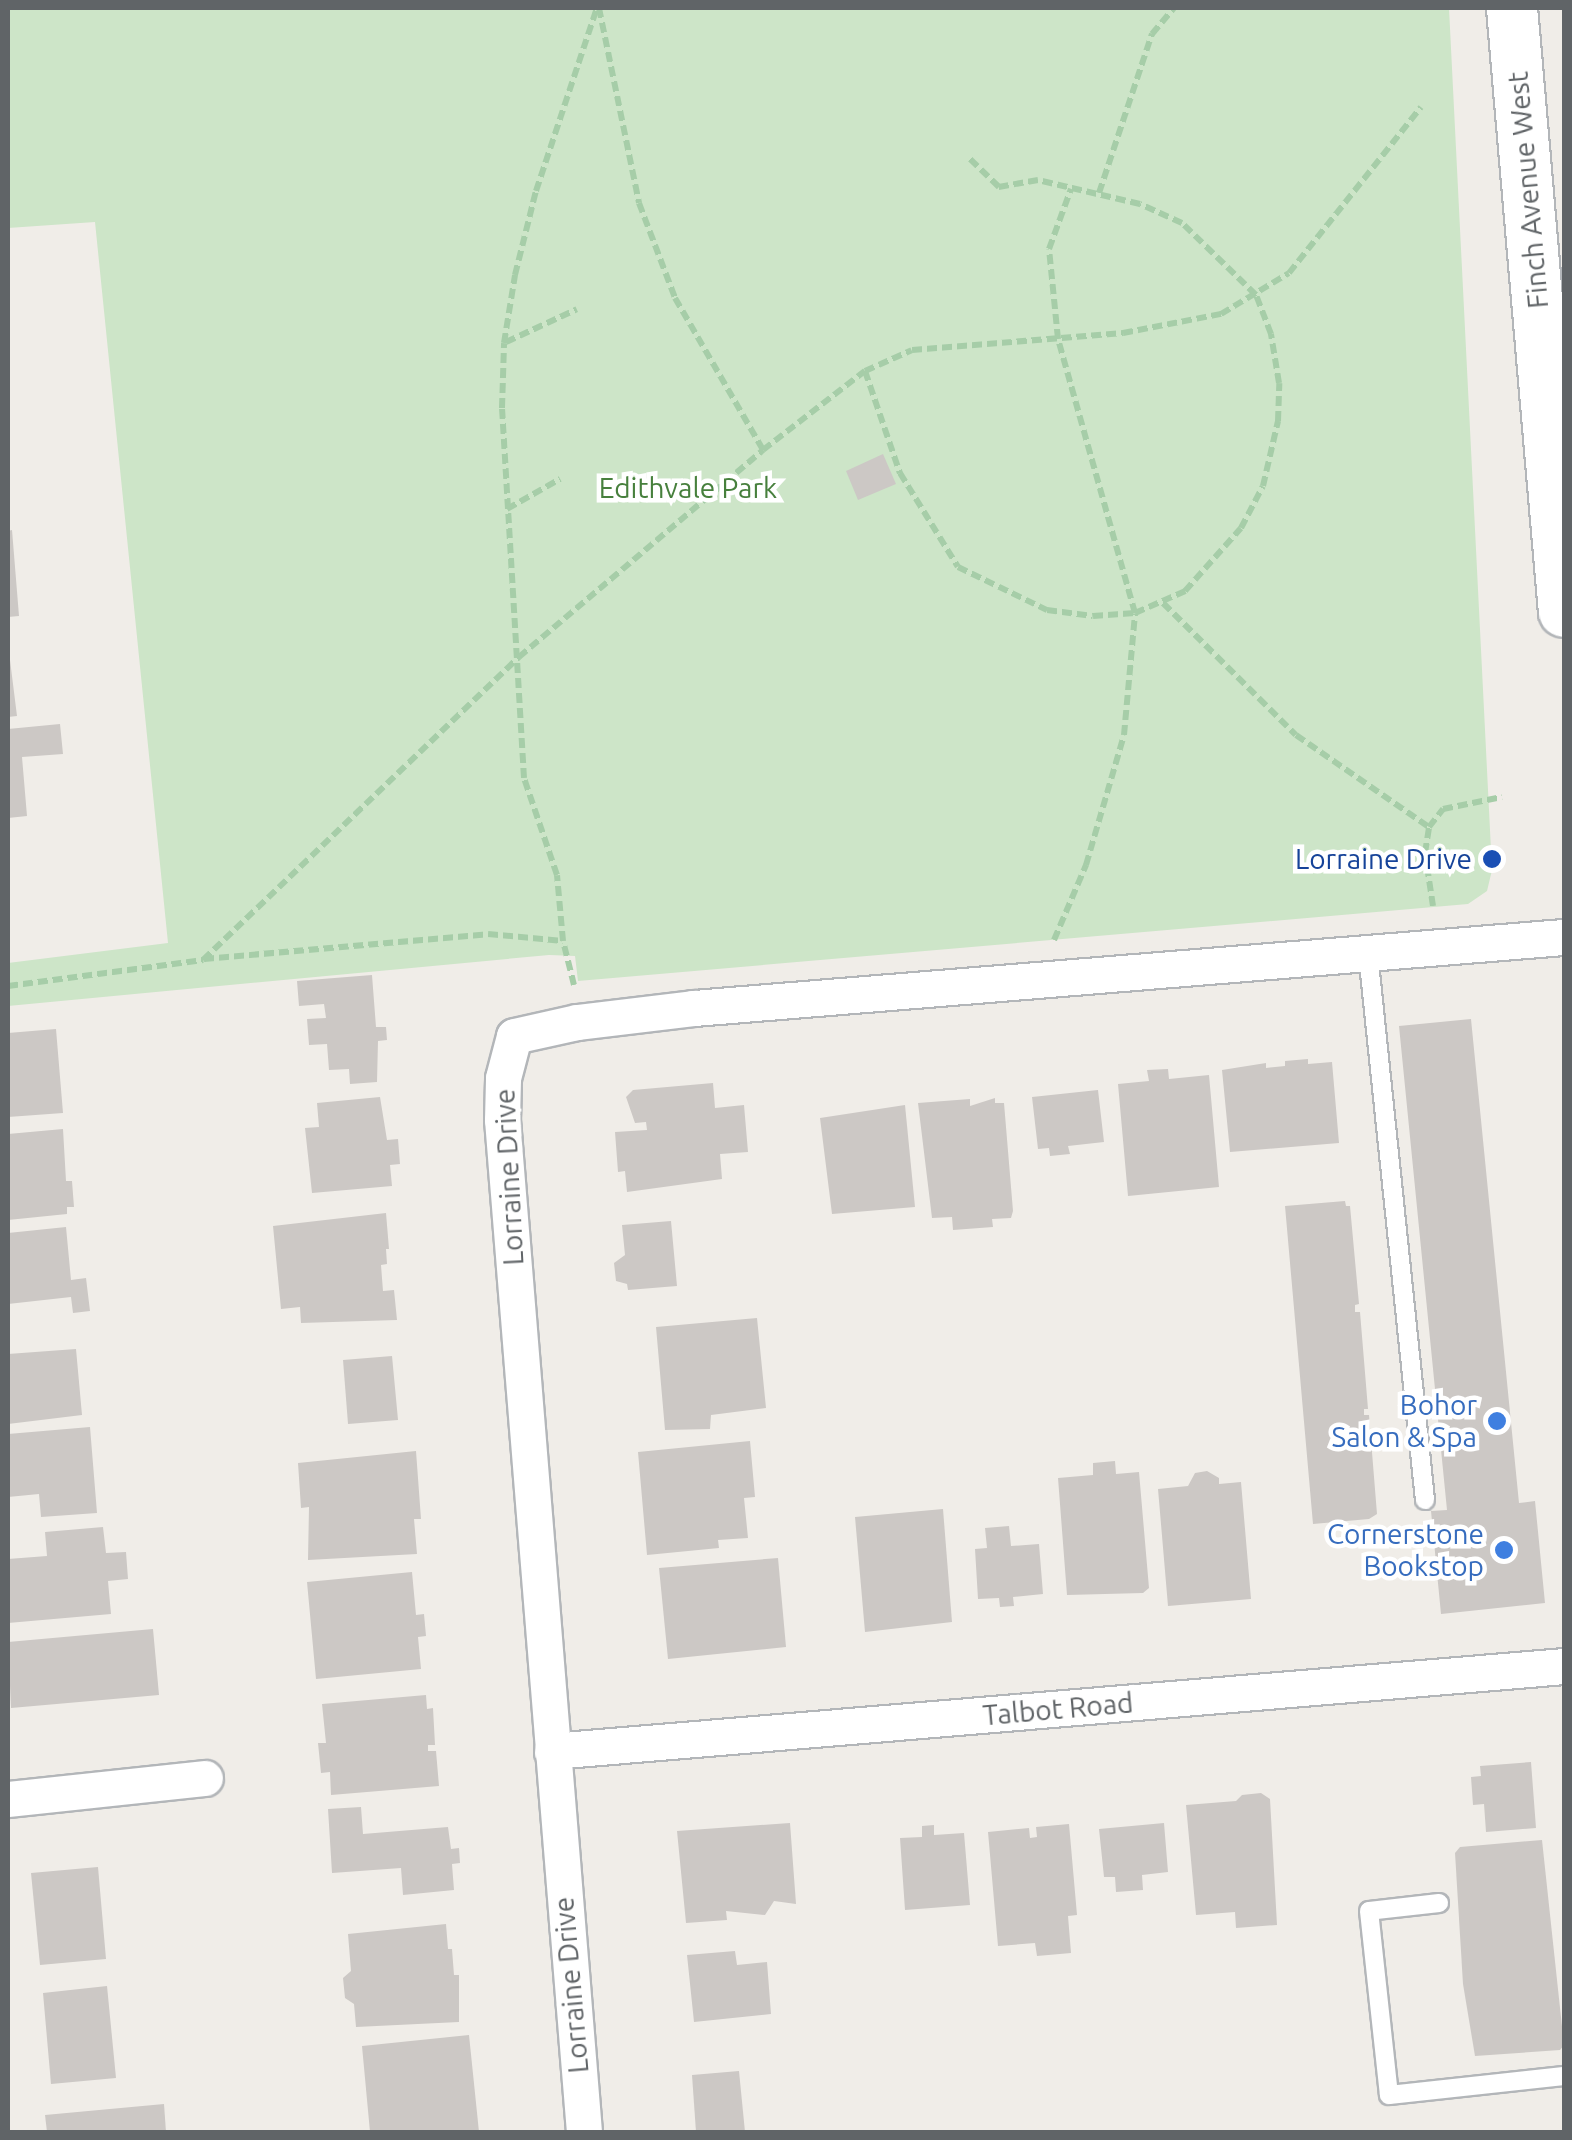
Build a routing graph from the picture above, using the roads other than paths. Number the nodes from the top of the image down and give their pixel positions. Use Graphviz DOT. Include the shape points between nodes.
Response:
graph roads {
  1 [pos="1512,8"];
  2 [pos="1552,320"];
  3 [pos="1564,612"];
  4 [pos="1564,937"];
  5 [pos="1368,953"];
  6 [pos="1425,1500"];
  7 [pos="1564,1666"];
  8 [pos="552,1751"];
  9 [pos="204,1778"];
  10 [pos="8,1799"];
  11 [pos="1438,1903"];
  12 [pos="1564,2076"];
  13 [pos="584,2132"];
  1 -- 2 [label="main road, Finch Avenue West"];
  2 -- 3 [label="main road, Finch Avenue West"];
  4 -- 5 [label="street, Lorraine Drive"];
  5 -- 6 [label="lane"];
  5 -- 8 [label="street, Lorraine Drive" via="577,1022 514,1036 502,1078"];
  7 -- 8 [label="street, Talbot Road"];
  8 -- 13 [label="street, Lorraine Drive"];
  9 -- 10 [label="street"];
  11 -- 12 [label="lane" via="1369,1911 1389,2095"];
}
